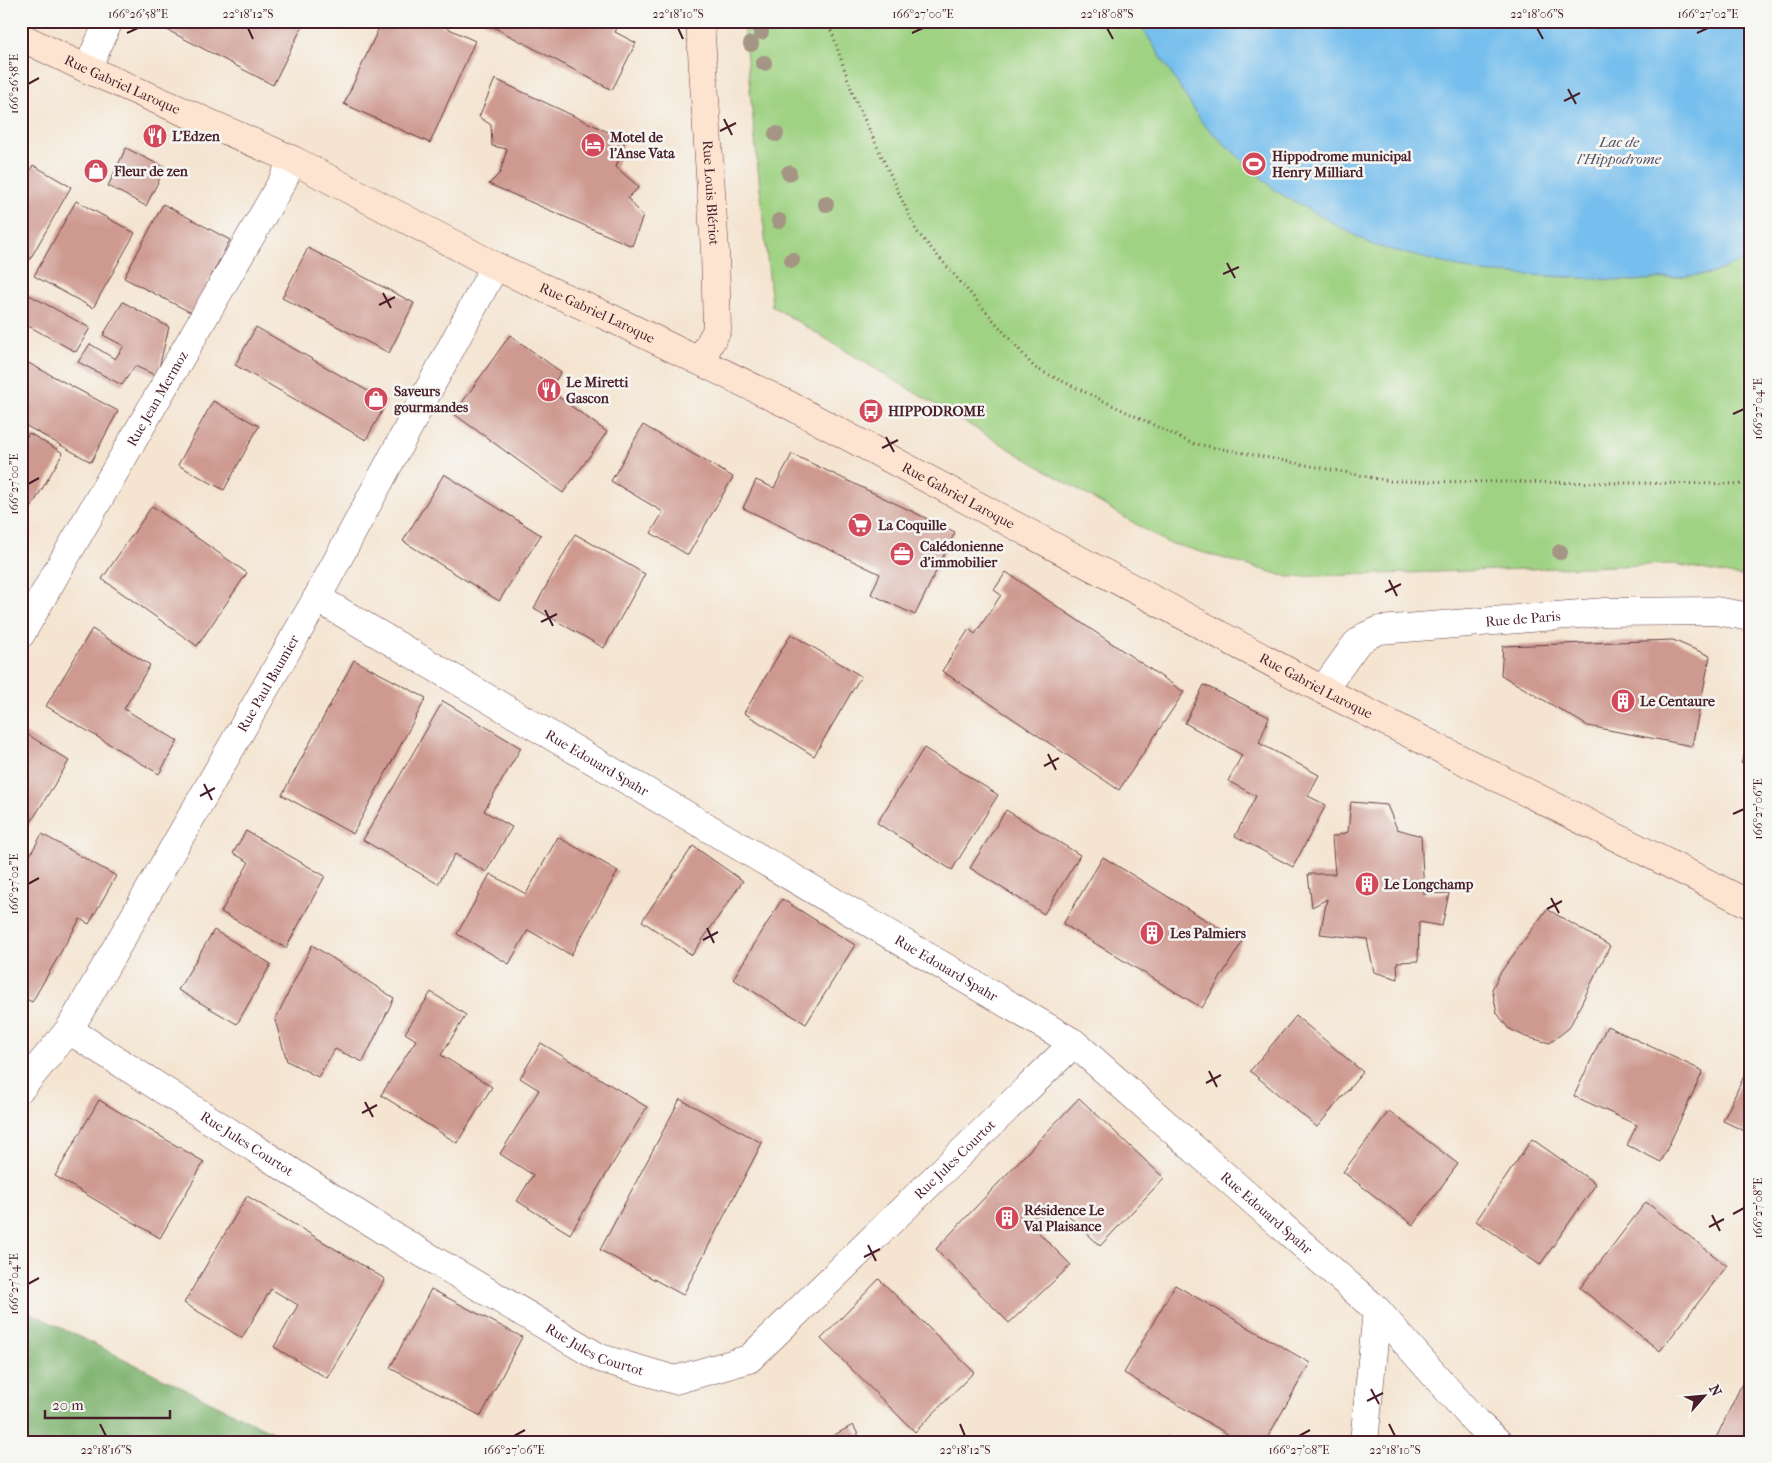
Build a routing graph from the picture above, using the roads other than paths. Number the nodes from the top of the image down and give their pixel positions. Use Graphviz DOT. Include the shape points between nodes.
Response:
graph roads {
  1 [pos="110,21"];
  2 [pos="700,21"];
  3 [pos="21,37"];
  4 [pos="86,69"];
  5 [pos="292,160"];
  6 [pos="495,266"];
  7 [pos="700,361"];
  8 [pos="317,598"];
  9 [pos="1751,617"];
  10 [pos="21,634"];
  11 [pos="1323,690"];
  12 [pos="1751,905"];
  13 [pos="69,1030"];
  14 [pos="1074,1043"];
  15 [pos="21,1088"];
  16 [pos="1378,1310"];
  17 [pos="1364,1442"];
  18 [pos="1498,1442"];
  1 -- 4 [label="street"];
  2 -- 7 [label="street, Rue Louis Blériot" via="717,330"];
  3 -- 4 [label="street, Rue Gabriel Laroque"];
  4 -- 5 [label="street, Rue Gabriel Laroque"];
  5 -- 6 [label="street, Rue Gabriel Laroque"];
  5 -- 10 [label="street, Rue Jean Mermoz"];
  6 -- 7 [label="street, Rue Gabriel Laroque"];
  6 -- 8 [label="street, Rue Paul Baumier"];
  7 -- 11 [label="street, Rue Gabriel Laroque" via="789,405"];
  8 -- 13 [label="street, Rue Paul Baumier"];
  8 -- 14 [label="street, Rue Edouard Spahr"];
  9 -- 11 [label="street, Rue de Paris" via="1716,611 1605,612 1380,630 1356,644"];
  11 -- 12 [label="street, Rue Gabriel Laroque"];
  13 -- 14 [label="street, Rue Jules Courtot" via="383,1230 600,1358 675,1380 749,1359"];
  13 -- 15 [label="street, Rue Paul Baumier"];
  14 -- 16 [label="street, Rue Edouard Spahr"];
  16 -- 17 [label="street"];
  16 -- 18 [label="street, Rue Edouard Spahr" via="1476,1422"];
}
